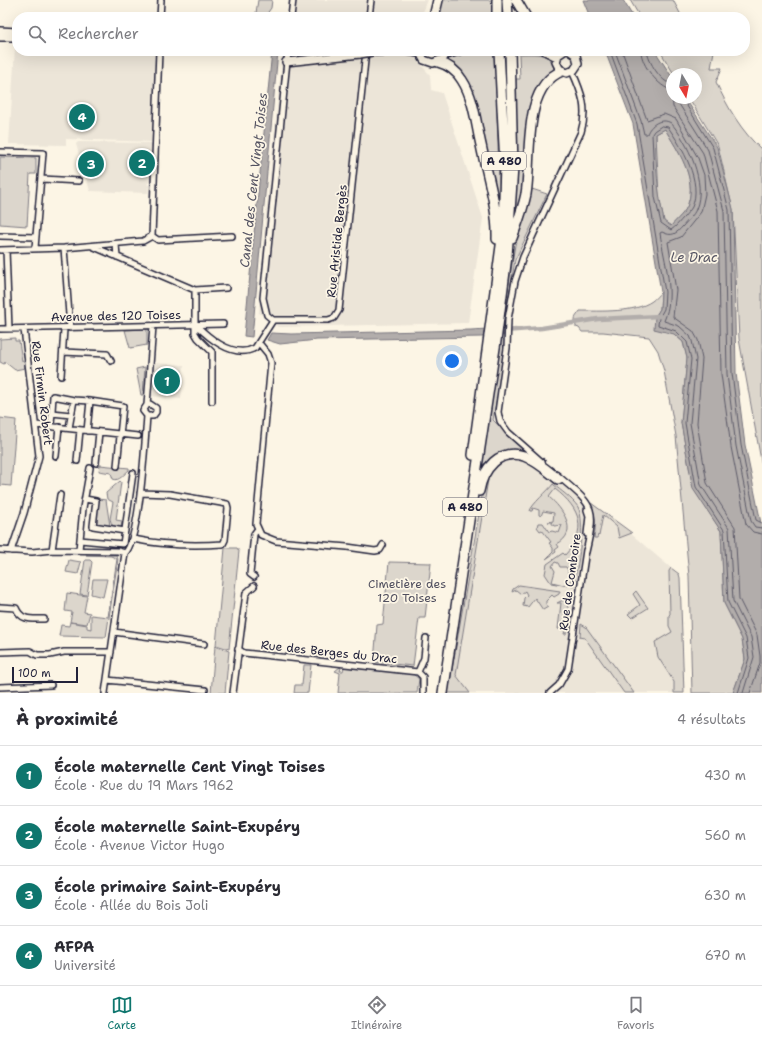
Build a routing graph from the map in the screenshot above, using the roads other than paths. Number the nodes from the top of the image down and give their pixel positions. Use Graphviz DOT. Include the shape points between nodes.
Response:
graph roads {
  1 [pos="161,0"];
  2 [pos="293,0"];
  3 [pos="371,0"];
  4 [pos="438,0"];
  5 [pos="496,0"];
  6 [pos="507,0"];
  7 [pos="516,0"];
  8 [pos="160,12"];
  9 [pos="292,12"];
  10 [pos="370,12"];
  11 [pos="435,12"];
  12 [pos="497,12"];
  13 [pos="508,12"];
  14 [pos="523,12"];
  15 [pos="0,31"];
  16 [pos="12,32"];
  17 [pos="0,37"];
  18 [pos="12,37"];
  19 [pos="159,56"];
  20 [pos="287,56"];
  21 [pos="334,56"];
  22 [pos="366,56"];
  23 [pos="423,56"];
  24 [pos="444,56"];
  25 [pos="499,56"];
  26 [pos="510,56"];
  27 [pos="576,56"];
  28 [pos="557,57"];
  29 [pos="286,62"];
  30 [pos="438,62"];
  31 [pos="562,71"];
  32 [pos="572,71"];
  33 [pos="0,152"];
  34 [pos="42,179"];
  35 [pos="79,181"];
  36 [pos="0,236"];
  37 [pos="152,236"];
  38 [pos="232,236"];
  39 [pos="36,237"];
  40 [pos="116,244"];
  41 [pos="91,246"];
  42 [pos="35,248"];
  43 [pos="64,248"];
  44 [pos="3,250"];
  45 [pos="507,256"];
  46 [pos="117,257"];
  47 [pos="498,270"];
  48 [pos="226,288"];
  49 [pos="195,290"];
  50 [pos="273,320"];
  51 [pos="223,324"];
  52 [pos="196,325"];
  53 [pos="499,325"];
  54 [pos="153,326"];
  55 [pos="70,328"];
  56 [pos="0,329"];
  57 [pos="9,329"];
  58 [pos="24,329"];
  59 [pos="64,329"];
  60 [pos="492,341"];
  61 [pos="259,343"];
  62 [pos="63,352"];
  63 [pos="111,361"];
  64 [pos="61,376"];
  65 [pos="74,400"];
  66 [pos="90,401"];
  67 [pos="212,401"];
  68 [pos="147,405"];
  69 [pos="52,413"];
  70 [pos="71,415"];
  71 [pos="147,416"];
  72 [pos="36,425"];
  73 [pos="51,426"];
  74 [pos="59,427"];
  75 [pos="69,428"];
  76 [pos="80,430"];
  77 [pos="88,431"];
  78 [pos="99,432"];
  79 [pos="120,435"];
  80 [pos="138,436"];
  81 [pos="527,449"];
  82 [pos="56,456"];
  83 [pos="76,461"];
  84 [pos="96,463"];
  85 [pos="117,466"];
  86 [pos="90,468"];
  87 [pos="133,473"];
  88 [pos="558,479"];
  89 [pos="140,493"];
  90 [pos="60,495"];
  91 [pos="85,499"];
  92 [pos="257,530"];
  93 [pos="125,531"];
  94 [pos="132,539"];
  95 [pos="80,540"];
  96 [pos="384,545"];
  97 [pos="465,549"];
  98 [pos="0,550"];
  99 [pos="52,550"];
  100 [pos="12,551"];
  101 [pos="82,552"];
  102 [pos="586,552"];
  103 [pos="125,553"];
  104 [pos="254,577"];
  105 [pos="254,586"];
  106 [pos="0,607"];
  107 [pos="44,619"];
  108 [pos="114,632"];
  109 [pos="426,638"];
  110 [pos="204,644"];
  111 [pos="238,649"];
  112 [pos="0,652"];
  113 [pos="111,652"];
  114 [pos="418,672"];
  115 [pos="107,680"];
  116 [pos="51,685"];
  117 [pos="0,687"];
  118 [pos="204,690"];
  119 [pos="189,691"];
  120 [pos="105,693"];
  121 [pos="233,693"];
  122 [pos="423,693"];
  123 [pos="438,693"];
  124 [pos="443,693"];
  125 [pos="550,693"];
  1 -- 8 [label="street"];
  2 -- 9 [label="street"];
  3 -- 10 [label="street"];
  4 -- 11 [label="highway"];
  5 -- 12 [label="highway"];
  6 -- 13 [label="highway"];
  7 -- 14 [label="highway"];
  15 -- 16 [label="main road"];
  17 -- 18 [label="main road"];
  19 -- 37 [label="street"];
  20 -- 29 [label="street"];
  21 -- 29 [label="main road"];
  22 -- 50 [label="street, Rue Aristide Bergès" via="339,310 334,318 328,320"];
  23 -- 30 [label="main road" via="428,62"];
  24 -- 30 [label="main road"];
  25 -- 47 [label="highway, A 480" via="505,188"];
  26 -- 45 [label="highway, A 480" via="513,167"];
  27 -- 32 [label="main road" via="577,66"];
  28 -- 31 [label="main road" via="557,65"];
  29 -- 50 [label="street" via="263,298 264,310"];
  30 -- 47 [label="highway" via="450,66 456,72 470,99 495,216"];
  31 -- 32 [label="main road"];
  31 -- 45 [label="highway" via="549,80 535,107 526,194 511,250"];
  32 -- 53 [label="street" via="584,100 583,125 520,264 512,295"];
  33 -- 34 [label="street" via="43,153"];
  34 -- 35 [label="street"];
  34 -- 39 [label="street"];
  36 -- 39 [label="street"];
  37 -- 38 [label="street" via="158,240"];
  37 -- 40 [label="street" via="143,242"];
  39 -- 42 [label="street"];
  40 -- 41 [label="street"];
  40 -- 46 [label="street"];
  41 -- 43 [label="street"];
  41 -- 46 [label="street"];
  42 -- 43 [label="street"];
  42 -- 44 [label="street"];
  43 -- 55 [label="street"];
  44 -- 57 [label="street"];
  45 -- 53 [label="highway, A 480"];
  46 -- 49 [label="street"];
  47 -- 53 [label="highway, A 480"];
  48 -- 49 [label="street"];
  49 -- 52 [label="street"];
  50 -- 61 [label="street"];
  51 -- 52 [label="street, Avenue des 120 Toises"];
  52 -- 54 [label="street, Avenue des 120 Toises"];
  52 -- 61 [label="street" via="208,337 230,349 252,350"];
  52 -- 67 [label="street" via="195,333 212,352"];
  53 -- 60 [label="highway, A 480"];
  53 -- 81 [label="street" via="508,335 498,412 505,428"];
  54 -- 55 [label="street, Avenue des 120 Toises"];
  54 -- 68 [label="street"];
  55 -- 59 [label="street, Avenue des 120 Toises"];
  56 -- 57 [label="street, Avenue des 120 Toises"];
  57 -- 58 [label="street, Avenue des 120 Toises"];
  58 -- 59 [label="street, Avenue des 120 Toises"];
  58 -- 72 [label="street, Rue Firmin Robert"];
  59 -- 62 [label="street"];
  60 -- 97 [label="highway, A 480"];
  60 -- 123 [label="highway, A 480"];
  61 -- 92 [label="street" via="272,363"];
  62 -- 63 [label="street" via="110,354"];
  62 -- 64 [label="street"];
  65 -- 66 [label="street"];
  65 -- 69 [label="street" via="53,396"];
  65 -- 70 [label="street"];
  66 -- 77 [label="street"];
  66 -- 79 [label="street" via="122,406"];
  68 -- 71 [label="street" via="143,410"];
  68 -- 71 [label="street" via="154,406 156,412 153,416"];
  69 -- 70 [label="street"];
  69 -- 73 [label="street"];
  70 -- 75 [label="street"];
  71 -- 89 [label="street"];
  72 -- 73 [label="street"];
  72 -- 100 [label="street, Rue Firmin Robert" via="40,451 38,467"];
  73 -- 74 [label="street"];
  74 -- 75 [label="street"];
  74 -- 82 [label="street"];
  75 -- 76 [label="street"];
  76 -- 77 [label="street"];
  76 -- 83 [label="street"];
  77 -- 78 [label="street"];
  78 -- 79 [label="street"];
  78 -- 84 [label="street"];
  79 -- 80 [label="street"];
  79 -- 85 [label="street"];
  81 -- 88 [label="street, Rue de Comboire"];
  81 -- 102 [label="street" via="587,501 592,522"];
  86 -- 91 [label="street"];
  87 -- 93 [label="street"];
  88 -- 97 [label="highway" via="524,456 512,455 494,461 483,477"];
  88 -- 102 [label="street, Rue de Comboire" via="585,504 589,516"];
  89 -- 94 [label="street"];
  89 -- 94 [label="street" via="170,494 227,504 225,540 223,544 186,544"];
  90 -- 99 [label="street"];
  91 -- 93 [label="street" via="96,501 93,526"];
  91 -- 95 [label="street"];
  92 -- 96 [label="street" via="261,535 276,540 375,551"];
  92 -- 104 [label="street" via="254,534 250,574"];
  93 -- 95 [label="street" via="123,544"];
  94 -- 103 [label="street" via="129,550"];
  95 -- 101 [label="street"];
  97 -- 124 [label="highway, A 480"];
  98 -- 100 [label="street"];
  99 -- 100 [label="street"];
  99 -- 101 [label="street"];
  101 -- 103 [label="street"];
  102 -- 125 [label="street, Rue de Comboire" via="568,669 560,685"];
  103 -- 108 [label="street"];
  105 -- 111 [label="street" via="246,593"];
  106 -- 107 [label="street" via="16,608 19,616 23,618"];
  108 -- 110 [label="street"];
  108 -- 113 [label="street"];
  109 -- 114 [label="street" via="424,658"];
  111 -- 114 [label="street, Rue des Berges du Drac" via="291,659"];
  111 -- 121 [label="street"];
  112 -- 113 [label="street" via="30,651 36,655"];
  113 -- 115 [label="street"];
  114 -- 122 [label="street" via="423,677"];
  115 -- 119 [label="street"];
  115 -- 120 [label="street"];
  116 -- 117 [label="street"];
  118 -- 119 [label="street"];
}
